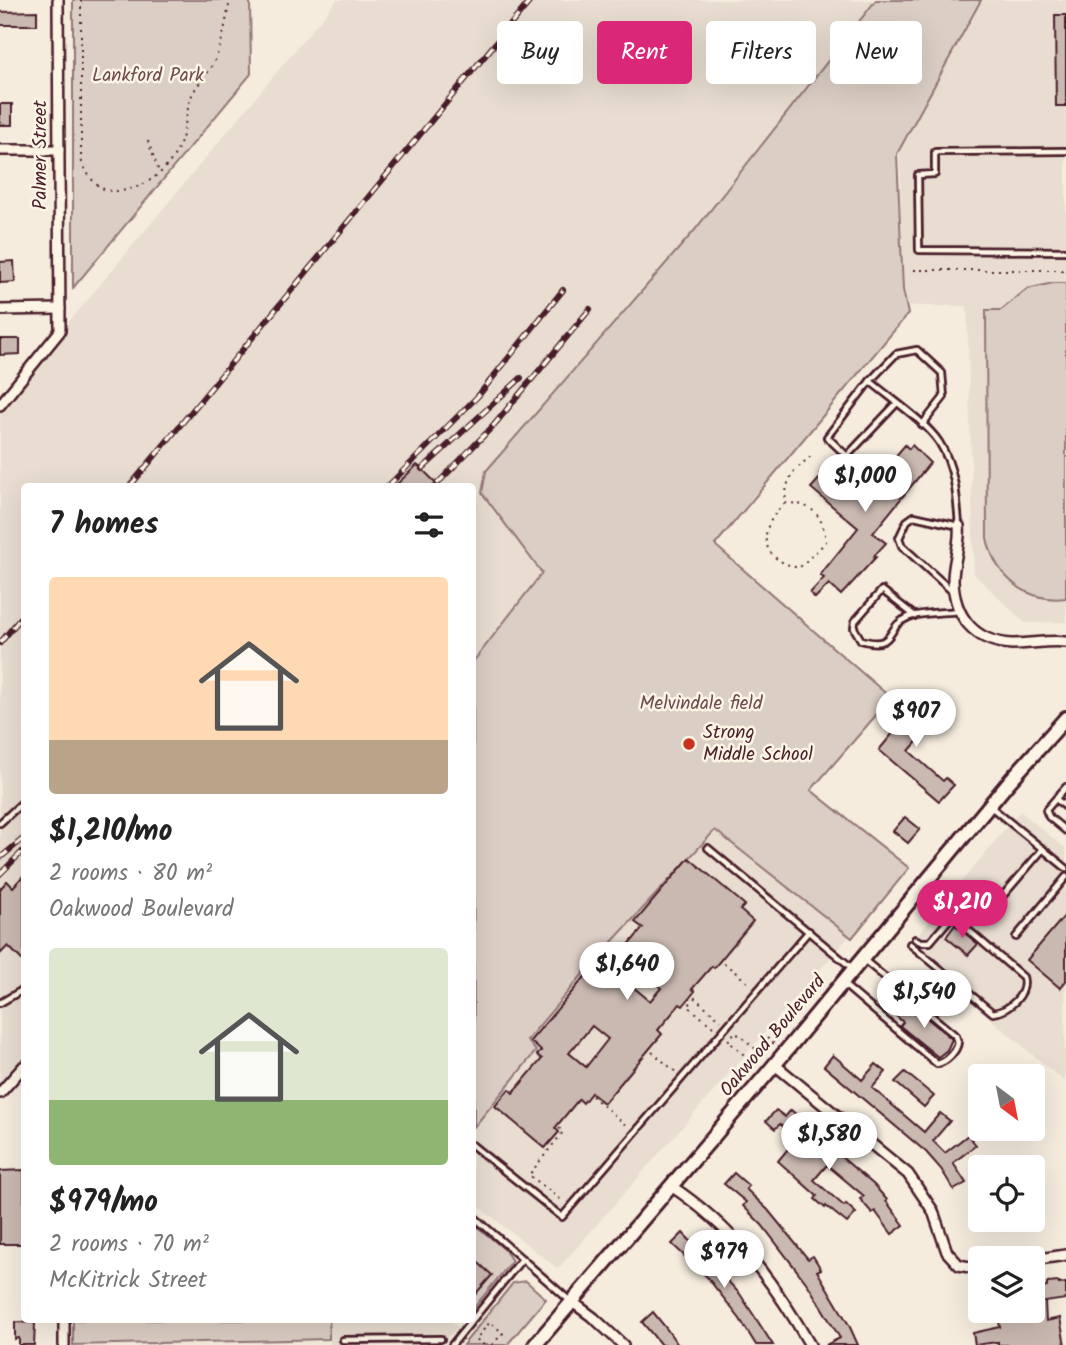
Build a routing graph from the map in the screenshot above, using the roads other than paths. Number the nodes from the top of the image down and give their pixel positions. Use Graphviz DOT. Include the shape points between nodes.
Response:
graph roads {
  1 [pos="58,0"];
  2 [pos="0,150"];
  3 [pos="59,150"];
  4 [pos="1066,151"];
  5 [pos="1066,251"];
  6 [pos="60,309"];
  7 [pos="0,310"];
  8 [pos="870,381"];
  9 [pos="897,404"];
  10 [pos="0,405"];
  11 [pos="922,425"];
  12 [pos="959,526"];
  13 [pos="953,592"];
  14 [pos="960,611"];
  15 [pos="915,617"];
  16 [pos="1061,642"];
  17 [pos="1066,650"];
  18 [pos="1066,718"];
  19 [pos="1066,786"];
  20 [pos="1056,799"];
  21 [pos="21,804"];
  22 [pos="989,805"];
  23 [pos="1066,807"];
  24 [pos="0,823"];
  25 [pos="1066,831"];
  26 [pos="708,848"];
  27 [pos="1043,849"];
  28 [pos="1066,868"];
  29 [pos="1066,877"];
  30 [pos="988,913"];
  31 [pos="808,931"];
  32 [pos="1016,937"];
  33 [pos="915,939"];
  34 [pos="910,944"];
  35 [pos="863,959"];
  36 [pos="853,970"];
  37 [pos="842,984"];
  38 [pos="21,991"];
  39 [pos="0,1003"];
  40 [pos="775,1065"];
  41 [pos="21,1069"];
  42 [pos="0,1093"];
  43 [pos="476,1148"];
  44 [pos="671,1186"];
  45 [pos="476,1219"];
  46 [pos="1066,1255"];
  47 [pos="1045,1258"];
  48 [pos="522,1259"];
  49 [pos="968,1267"];
  50 [pos="571,1301"];
  51 [pos="476,1316"];
  52 [pos="64,1323"];
  53 [pos="470,1323"];
  54 [pos="441,1339"];
  55 [pos="343,1340"];
  56 [pos="64,1345"];
  57 [pos="452,1345"];
  58 [pos="535,1345"];
  59 [pos="623,1345"];
  60 [pos="810,1345"];
  1 -- 3 [label="street, Palmer Street"];
  2 -- 3 [label="street"];
  3 -- 6 [label="street, Palmer Street"];
  4 -- 5 [label="lane" via="935,152 935,174 918,175 918,218 919,250"];
  6 -- 7 [label="street"];
  6 -- 10 [label="street, Palmer Street" via="60,331"];
  8 -- 9 [label="lane"];
  8 -- 9 [label="lane" via="827,437 847,456"];
  8 -- 11 [label="lane" via="895,354 918,351 942,373 944,397"];
  9 -- 11 [label="lane"];
  11 -- 12 [label="lane" via="945,453 956,491"];
  12 -- 13 [label="street"];
  12 -- 13 [label="lane" via="914,516 899,538 902,546"];
  13 -- 14 [label="street"];
  14 -- 15 [label="lane"];
  14 -- 16 [label="street" via="987,639 1008,644"];
  15 -- 15 [label="lane" via="906,618 882,643 861,640 854,628 882,590"];
  16 -- 17 [label="street"];
  18 -- 22 [label="main road, Oakwood Boulevard"];
  19 -- 20 [label="lane"];
  20 -- 23 [label="lane"];
  20 -- 25 [label="lane" via="1046,810"];
  21 -- 24 [label="lane"];
  22 -- 27 [label="lane"];
  22 -- 35 [label="main road, Oakwood Boulevard"];
  26 -- 31 [label="lane"];
  27 -- 28 [label="lane"];
  27 -- 30 [label="lane"];
  29 -- 32 [label="lane"];
  31 -- 36 [label="lane"];
  31 -- 43 [label="lane" via="562,1217"];
  33 -- 34 [label="lane" via="930,942 952,916 1023,977 1022,991 1009,1008 993,1013"];
  35 -- 36 [label="main road, Oakwood Boulevard"];
  35 -- 37 [label="lane" via="957,1038 957,1048 937,1064"];
  36 -- 37 [label="main road, Oakwood Boulevard"];
  37 -- 40 [label="main road, Oakwood Boulevard"];
  38 -- 39 [label="lane"];
  40 -- 44 [label="main road, Oakwood Boulevard"];
  40 -- 49 [label="street" via="908,1174 933,1210 947,1252 959,1265"];
  41 -- 42 [label="street"];
  44 -- 50 [label="main road, Oakwood Boulevard"];
  44 -- 60 [label="street" via="737,1239"];
  45 -- 48 [label="lane"];
  46 -- 47 [label="street"];
  48 -- 50 [label="lane"];
  48 -- 51 [label="lane"];
  50 -- 58 [label="main road, Oakwood Boulevard"];
  50 -- 59 [label="street"];
  52 -- 56 [label="street"];
  53 -- 57 [label="lane"];
  54 -- 55 [label="lane"];
}
